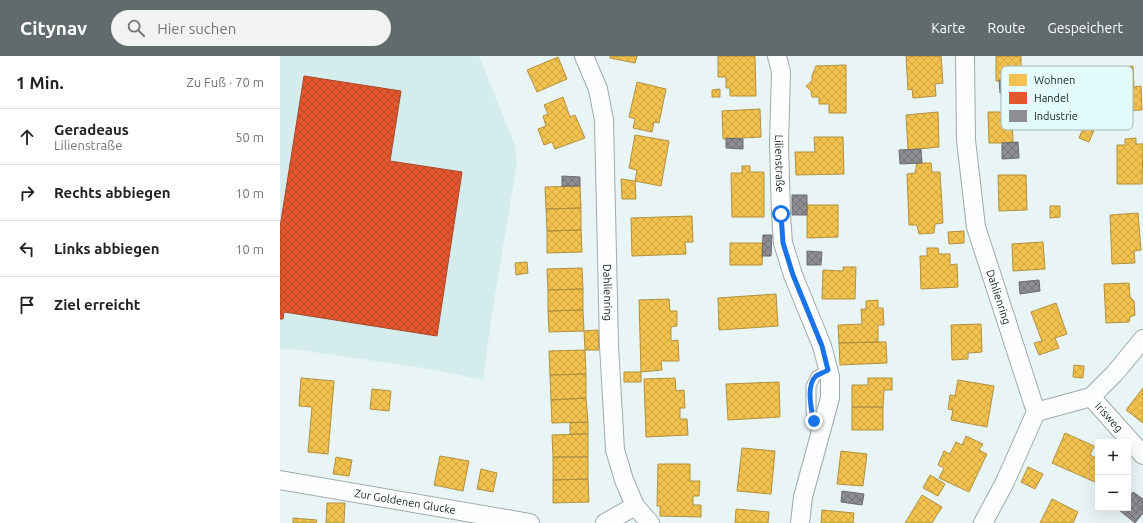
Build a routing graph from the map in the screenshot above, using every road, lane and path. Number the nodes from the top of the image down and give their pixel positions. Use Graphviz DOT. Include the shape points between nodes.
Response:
graph roads {
  1 [pos="584,56"];
  2 [pos="777,56"];
  3 [pos="965,56"];
  4 [pos="1143,339"];
  5 [pos="1091,397"];
  6 [pos="1036,412"];
  7 [pos="1143,455"];
  8 [pos="280,480"];
  9 [pos="635,506"];
  10 [pos="530,523"];
  11 [pos="605,523"];
  12 [pos="650,523"];
  13 [pos="800,523"];
  14 [pos="983,523"];
  1 -- 9 [label="street, Dahlienring" via="598,89 604,120 609,346 615,450"];
  2 -- 13 [label="street, Lilienstraße" via="781,72 779,144 783,243 822,346 830,376 830,398 803,497"];
  3 -- 6 [label="street, Dahlienring" via="966,140 976,227"];
  4 -- 5 [label="street"];
  5 -- 6 [label="street"];
  5 -- 7 [label="street, Irisweg"];
  6 -- 14 [label="street"];
  8 -- 10 [label="street, Zur Goldenen Glucke"];
  9 -- 11 [label="street"];
  9 -- 12 [label="street, Dahlienring"];
}
